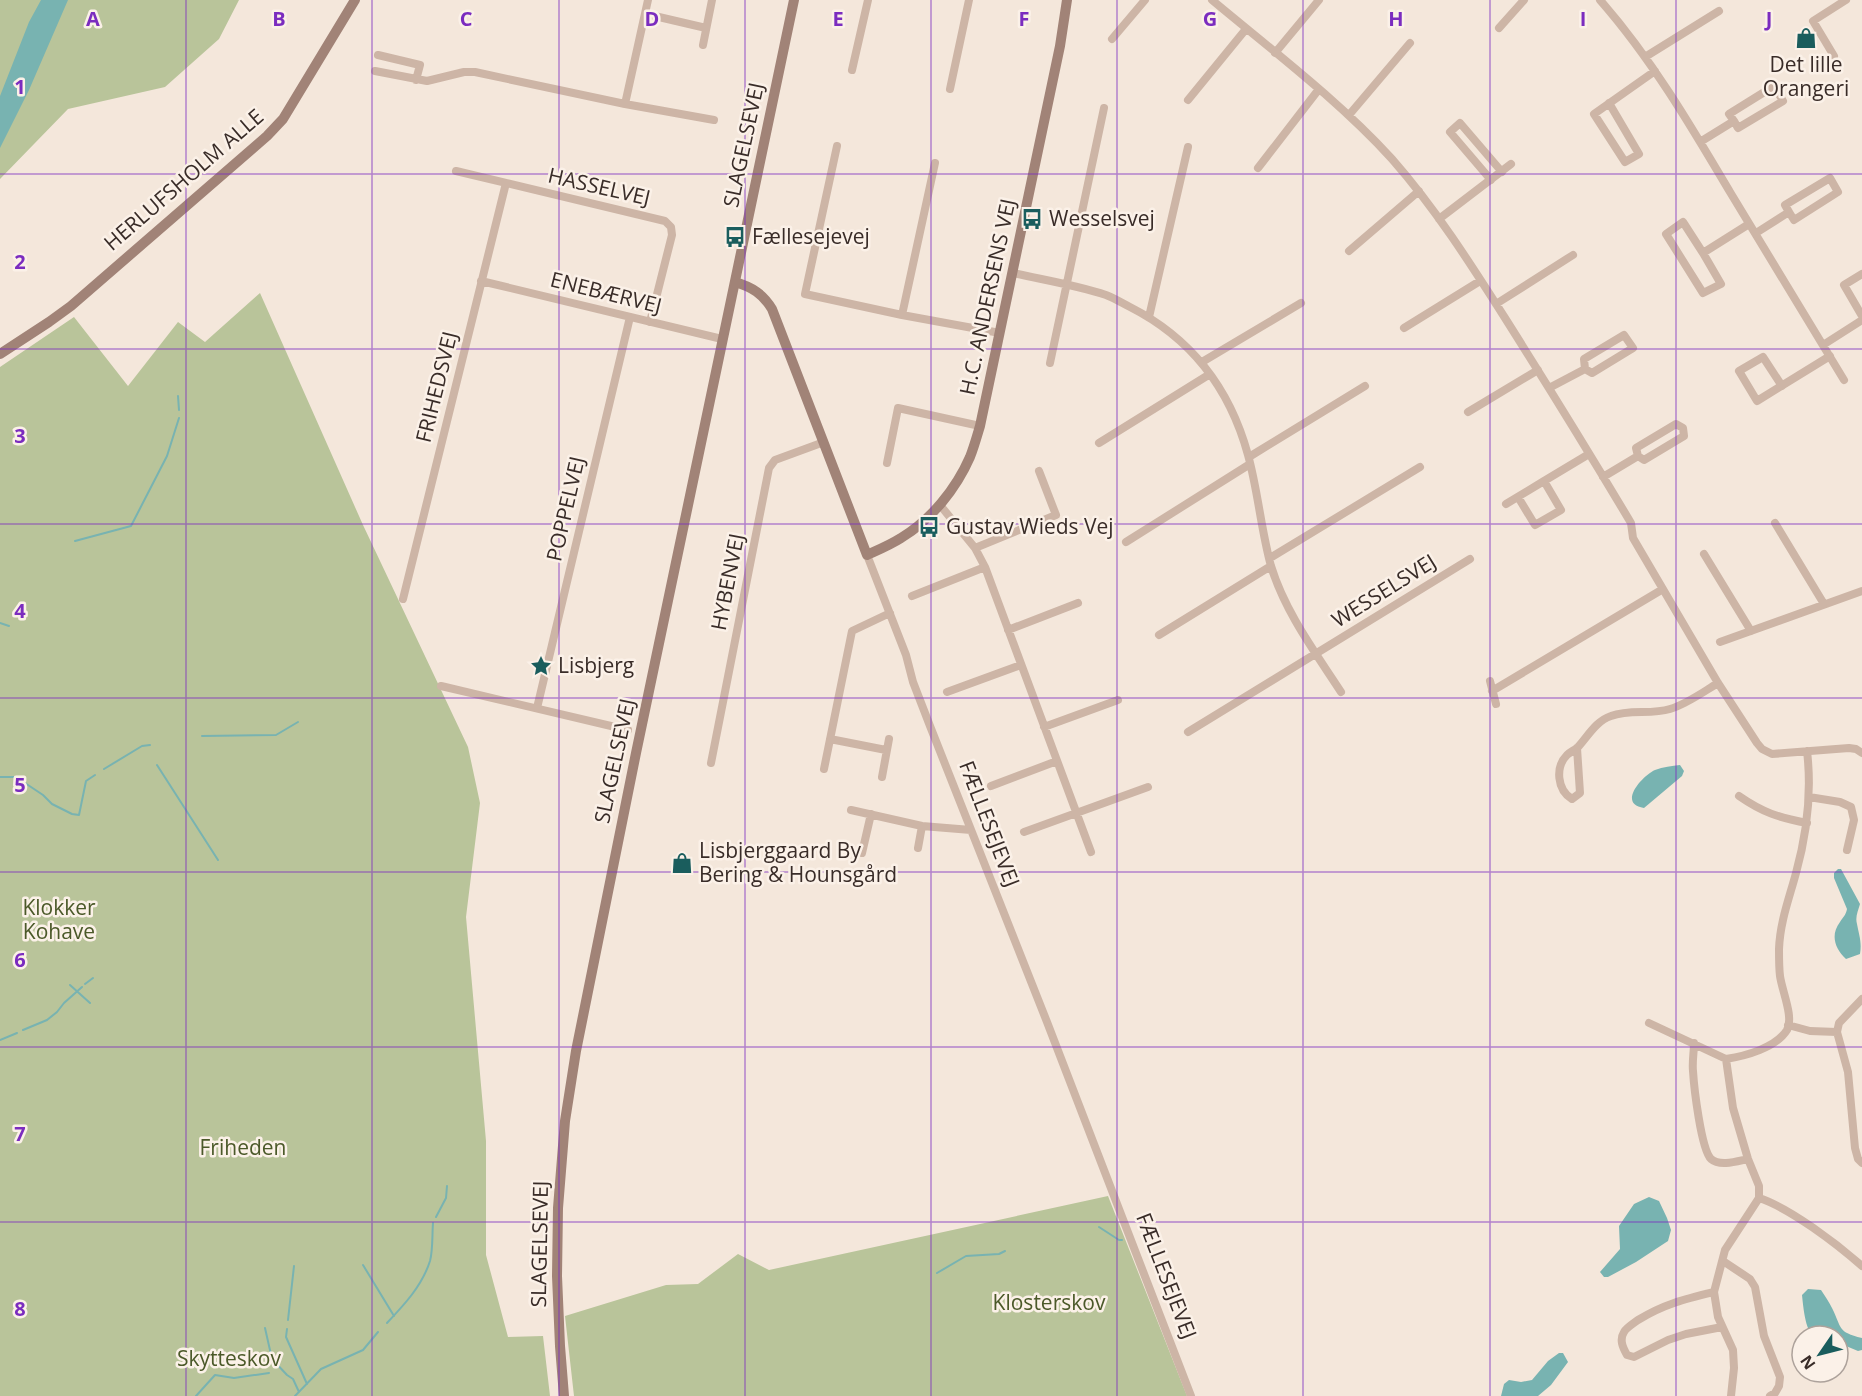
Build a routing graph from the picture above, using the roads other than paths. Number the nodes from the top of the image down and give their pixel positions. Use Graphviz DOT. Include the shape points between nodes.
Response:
graph roads {
  1 [pos="356,0"];
  2 [pos="648,0"];
  3 [pos="712,0"];
  4 [pos="794,0"];
  5 [pos="868,0"];
  6 [pos="969,0"];
  7 [pos="1067,0"];
  8 [pos="1145,0"];
  9 [pos="1212,0"];
  10 [pos="1318,0"];
  11 [pos="1524,0"];
  12 [pos="1600,0"];
  13 [pos="1846,0"];
  14 [pos="1719,11"];
  15 [pos="646,14"];
  16 [pos="706,28"];
  17 [pos="1499,28"];
  18 [pos="1246,29"];
  19 [pos="1112,39"];
  20 [pos="1410,43"];
  21 [pos="703,45"];
  22 [pos="1275,53"];
  23 [pos="378,54"];
  24 [pos="1834,56"];
  25 [pos="1645,57"];
  26 [pos="852,70"];
  27 [pos="375,71"];
  28 [pos="1655,71"];
  29 [pos="416,80"];
  30 [pos="950,89"];
  31 [pos="1319,89"];
  32 [pos="1188,100"];
  33 [pos="1609,103"];
  34 [pos="626,104"];
  35 [pos="1104,108"];
  36 [pos="1349,115"];
  37 [pos="714,120"];
  38 [pos="1734,121"];
  39 [pos="1700,142"];
  40 [pos="837,146"];
  41 [pos="1188,147"];
  42 [pos="935,163"];
  43 [pos="1511,164"];
  44 [pos="1258,168"];
  45 [pos="456,171"];
  46 [pos="1502,172"];
  47 [pos="1491,180"];
  48 [pos="506,183"];
  49 [pos="1419,191"];
  50 [pos="1790,212"];
  51 [pos="1439,219"];
  52 [pos="1749,224"];
  53 [pos="1756,233"];
  54 [pos="1349,251"];
  55 [pos="1703,253"];
  56 [pos="1574,255"];
  57 [pos="1013,273"];
  58 [pos="1862,274"];
  59 [pos="1480,280"];
  60 [pos="481,281"];
  61 [pos="735,282"];
  62 [pos="1067,285"];
  63 [pos="1301,303"];
  64 [pos="1496,304"];
  65 [pos="902,315"];
  66 [pos="630,317"];
  67 [pos="1149,317"];
  68 [pos="1862,318"];
  69 [pos="650,322"];
  70 [pos="1404,328"];
  71 [pos="1000,333"];
  72 [pos="722,339"];
  73 [pos="1823,345"];
  74 [pos="0,354"];
  75 [pos="1830,356"];
  76 [pos="1202,362"];
  77 [pos="1050,363"];
  78 [pos="1585,369"];
  79 [pos="1538,370"];
  80 [pos="1210,374"];
  81 [pos="1844,380"];
  82 [pos="1365,386"];
  83 [pos="1782,387"];
  84 [pos="1550,388"];
  85 [pos="1468,412"];
  86 [pos="980,426"];
  87 [pos="824,442"];
  88 [pos="1099,443"];
  89 [pos="1589,454"];
  90 [pos="1638,456"];
  91 [pos="1249,460"];
  92 [pos="887,463"];
  93 [pos="1420,467"];
  94 [pos="1039,471"];
  95 [pos="1603,477"];
  96 [pos="1544,481"];
  97 [pos="1518,497"];
  98 [pos="1506,504"];
  99 [pos="940,505"];
  100 [pos="1775,523"];
  101 [pos="1126,542"];
  102 [pos="975,548"];
  103 [pos="1704,554"];
  104 [pos="867,555"];
  105 [pos="1470,559"];
  106 [pos="1271,562"];
  107 [pos="985,567"];
  108 [pos="1663,589"];
  109 [pos="1862,591"];
  110 [pos="912,596"];
  111 [pos="404,599"];
  112 [pos="1078,603"];
  113 [pos="1824,604"];
  114 [pos="890,613"];
  115 [pos="1008,630"];
  116 [pos="1751,631"];
  117 [pos="1159,635"];
  118 [pos="1720,642"];
  119 [pos="1317,653"];
  120 [pos="1021,665"];
  121 [pos="1490,681"];
  122 [pos="1718,683"];
  123 [pos="441,686"];
  124 [pos="1492,691"];
  125 [pos="947,692"];
  126 [pos="1341,692"];
  127 [pos="1118,700"];
  128 [pos="1496,704"];
  129 [pos="537,708"];
  130 [pos="1044,727"];
  131 [pos="628,730"];
  132 [pos="1188,732"];
  133 [pos="830,739"];
  134 [pos="889,739"];
  135 [pos="1577,748"];
  136 [pos="886,750"];
  137 [pos="1807,751"];
  138 [pos="1862,753"];
  139 [pos="1057,761"];
  140 [pos="711,763"];
  141 [pos="824,769"];
  142 [pos="882,777"];
  143 [pos="990,786"];
  144 [pos="1148,787"];
  145 [pos="1739,796"];
  146 [pos="1809,796"];
  147 [pos="851,810"];
  148 [pos="1076,813"];
  149 [pos="871,814"];
  150 [pos="1807,823"];
  151 [pos="921,826"];
  152 [pos="971,830"];
  153 [pos="1024,832"];
  154 [pos="918,848"];
  155 [pos="1847,850"];
  156 [pos="1091,852"];
  157 [pos="862,854"];
  158 [pos="1862,999"];
  159 [pos="1649,1023"];
  160 [pos="1788,1025"];
  161 [pos="1837,1032"];
  162 [pos="1694,1043"];
  163 [pos="1726,1059"];
  164 [pos="1748,1159"];
  165 [pos="1862,1163"];
  166 [pos="1759,1198"];
  167 [pos="1723,1261"];
  168 [pos="1862,1266"];
  169 [pos="1714,1292"];
  170 [pos="1722,1327"];
  171 [pos="564,1396"];
  172 [pos="1191,1396"];
  173 [pos="1731,1396"];
  174 [pos="1770,1396"];
  1 -- 74 [label="street, HERLUFSHOLM ALLE" via="283,119 267,136 70,306"];
  2 -- 15 [label="street"];
  3 -- 16 [label="street"];
  4 -- 61 [label="street, SLAGELSEVEJ"];
  5 -- 26 [label="street"];
  6 -- 30 [label="street"];
  7 -- 57 [label="street, H.C. ANDERSENS VEJ"];
  8 -- 19 [label="street"];
  9 -- 18 [label="street"];
  10 -- 22 [label="street"];
  11 -- 17 [label="street"];
  12 -- 25 [label="street"];
  13 -- 24 [label="street" via="1813,21"];
  14 -- 25 [label="street"];
  15 -- 16 [label="street"];
  15 -- 34 [label="street"];
  16 -- 21 [label="street"];
  18 -- 22 [label="street"];
  18 -- 32 [label="street"];
  20 -- 36 [label="street"];
  22 -- 31 [label="street"];
  23 -- 29 [label="street" via="420,65"];
  25 -- 28 [label="street"];
  27 -- 29 [label="street"];
  28 -- 33 [label="street"];
  28 -- 39 [label="street"];
  29 -- 34 [label="street" via="475,72"];
  31 -- 36 [label="street"];
  31 -- 44 [label="street"];
  33 -- 33 [label="street" via="1594,114 1625,162 1639,154"];
  34 -- 37 [label="street"];
  35 -- 62 [label="street"];
  36 -- 49 [label="street"];
  38 -- 38 [label="street" via="1738,128 1783,101 1774,86 1729,114"];
  38 -- 39 [label="street"];
  39 -- 52 [label="street"];
  40 -- 65 [label="street" via="804,294"];
  41 -- 67 [label="street"];
  42 -- 65 [label="street"];
  43 -- 46 [label="street"];
  45 -- 48 [label="street, HASSELVEJ"];
  46 -- 47 [label="street"];
  46 -- 47 [label="street" via="1460,123 1450,132"];
  47 -- 51 [label="street"];
  48 -- 60 [label="street, FRIHEDSVEJ"];
  48 -- 69 [label="street, HASSELVEJ" via="665,221 672,235"];
  49 -- 51 [label="street"];
  49 -- 54 [label="street"];
  50 -- 50 [label="street" via="1794,219 1839,192 1830,178 1785,205"];
  50 -- 53 [label="street"];
  51 -- 59 [label="street"];
  52 -- 53 [label="street"];
  52 -- 55 [label="street"];
  53 -- 73 [label="street"];
  55 -- 55 [label="street" via="1683,222 1666,234 1703,293 1721,284"];
  56 -- 64 [label="street"];
  57 -- 62 [label="street, WESSELSVEJ"];
  57 -- 71 [label="street, H.C. ANDERSENS VEJ"];
  58 -- 68 [label="street" via="1844,285"];
  59 -- 64 [label="street"];
  59 -- 70 [label="street"];
  60 -- 66 [label="street, ENEBÆRVEJ"];
  60 -- 111 [label="street, FRIHEDSVEJ"];
  61 -- 72 [label="street, SLAGELSEVEJ"];
  61 -- 87 [label="street, FÆLLESEJEVEJ" via="760,293 772,309"];
  62 -- 67 [label="street, WESSELSVEJ" via="1107,296"];
  62 -- 77 [label="street"];
  63 -- 76 [label="street"];
  64 -- 79 [label="street"];
  65 -- 71 [label="street"];
  66 -- 69 [label="street, ENEBÆRVEJ"];
  66 -- 129 [label="street, POPPELVEJ"];
  67 -- 76 [label="street, WESSELSVEJ"];
  68 -- 73 [label="street"];
  69 -- 72 [label="street, ENEBÆRVEJ"];
  71 -- 86 [label="street, H.C. ANDERSENS VEJ"];
  72 -- 171 [label="street, SLAGELSEVEJ" via="565,1121 556,1275"];
  73 -- 75 [label="street"];
  75 -- 81 [label="street"];
  75 -- 83 [label="street"];
  76 -- 80 [label="street, WESSELSVEJ"];
  78 -- 78 [label="street" via="1584,359 1624,335 1633,348 1592,373"];
  78 -- 84 [label="street"];
  79 -- 84 [label="street"];
  79 -- 85 [label="street"];
  80 -- 88 [label="street"];
  80 -- 91 [label="street, WESSELSVEJ" via="1240,428"];
  82 -- 91 [label="street"];
  83 -- 83 [label="street" via="1763,357 1739,371 1757,401"];
  84 -- 89 [label="street"];
  86 -- 92 [label="street" via="898,408"];
  86 -- 99 [label="street, H.C. ANDERSENS VEJ" via="970,457"];
  87 -- 104 [label="street, FÆLLESEJEVEJ"];
  87 -- 140 [label="street, HYBENVEJ" via="775,460 769,468"];
  89 -- 95 [label="street"];
  89 -- 96 [label="street"];
  90 -- 90 [label="street" via="1644,460 1684,436 1683,429 1676,424 1636,448"];
  90 -- 95 [label="street"];
  91 -- 101 [label="street"];
  91 -- 106 [label="street, WESSELSVEJ"];
  93 -- 106 [label="street"];
  94 -- 102 [label="street" via="1056,515"];
  95 -- 108 [label="street"];
  96 -- 97 [label="street"];
  96 -- 97 [label="street" via="1561,510 1535,525"];
  97 -- 98 [label="street"];
  99 -- 102 [label="street"];
  99 -- 104 [label="street, H.C. ANDERSENS VEJ" via="902,538"];
  100 -- 113 [label="street"];
  102 -- 107 [label="street"];
  103 -- 116 [label="street"];
  104 -- 114 [label="street, FÆLLESEJEVEJ"];
  105 -- 119 [label="street, WESSELSVEJ"];
  106 -- 117 [label="street"];
  106 -- 119 [label="street, WESSELSVEJ" via="1286,606"];
  107 -- 110 [label="street"];
  107 -- 115 [label="street"];
  108 -- 122 [label="street"];
  108 -- 124 [label="street"];
  109 -- 113 [label="street"];
  112 -- 115 [label="street"];
  113 -- 116 [label="street"];
  114 -- 133 [label="street" via="852,631"];
  114 -- 152 [label="street, FÆLLESEJEVEJ"];
  115 -- 120 [label="street"];
  116 -- 118 [label="street"];
  119 -- 126 [label="street, WESSELSVEJ"];
  119 -- 132 [label="street, WESSELSVEJ"];
  120 -- 125 [label="street"];
  120 -- 130 [label="street"];
  121 -- 124 [label="street"];
  122 -- 135 [label="street" via="1669,710 1611,716 1601,721"];
  122 -- 137 [label="street" via="1762,749 1772,754"];
  123 -- 129 [label="street"];
  124 -- 128 [label="street"];
  127 -- 130 [label="street"];
  129 -- 131 [label="street"];
  130 -- 139 [label="street"];
  133 -- 136 [label="street"];
  133 -- 141 [label="street"];
  134 -- 136 [label="street"];
  135 -- 135 [label="street" via="1560,764 1562,789 1572,799 1580,793"];
  136 -- 142 [label="street"];
  137 -- 138 [label="street" via="1849,748"];
  137 -- 146 [label="street"];
  139 -- 143 [label="street"];
  139 -- 148 [label="street"];
  144 -- 148 [label="street"];
  145 -- 150 [label="street" via="1761,811"];
  146 -- 150 [label="street"];
  146 -- 155 [label="street" via="1851,807 1854,820"];
  147 -- 149 [label="street"];
  148 -- 153 [label="street"];
  148 -- 156 [label="street"];
  149 -- 151 [label="street"];
  149 -- 157 [label="street"];
  150 -- 160 [label="street" via="1783,915 1779,948"];
  151 -- 152 [label="street"];
  151 -- 154 [label="street"];
  152 -- 172 [label="street, FÆLLESEJEVEJ"];
  158 -- 161 [label="street" via="1839,1023"];
  159 -- 162 [label="street"];
  160 -- 161 [label="street" via="1810,1032"];
  160 -- 163 [label="street" via="1780,1038 1767,1046"];
  161 -- 165 [label="street" via="1848,1072 1855,1148"];
  162 -- 163 [label="street"];
  162 -- 164 [label="street" via="1693,1070 1706,1150 1717,1162"];
  163 -- 164 [label="street" via="1733,1108"];
  164 -- 166 [label="street" via="1759,1186"];
  166 -- 167 [label="street" via="1725,1250"];
  166 -- 168 [label="street" via="1774,1203"];
  167 -- 169 [label="street"];
  167 -- 174 [label="street" via="1755,1287 1764,1336 1780,1377 1779,1386"];
  169 -- 170 [label="street"];
  169 -- 170 [label="street" via="1651,1312 1624,1332 1622,1347 1634,1357 1668,1340"];
  170 -- 173 [label="street" via="1733,1350"];
}
